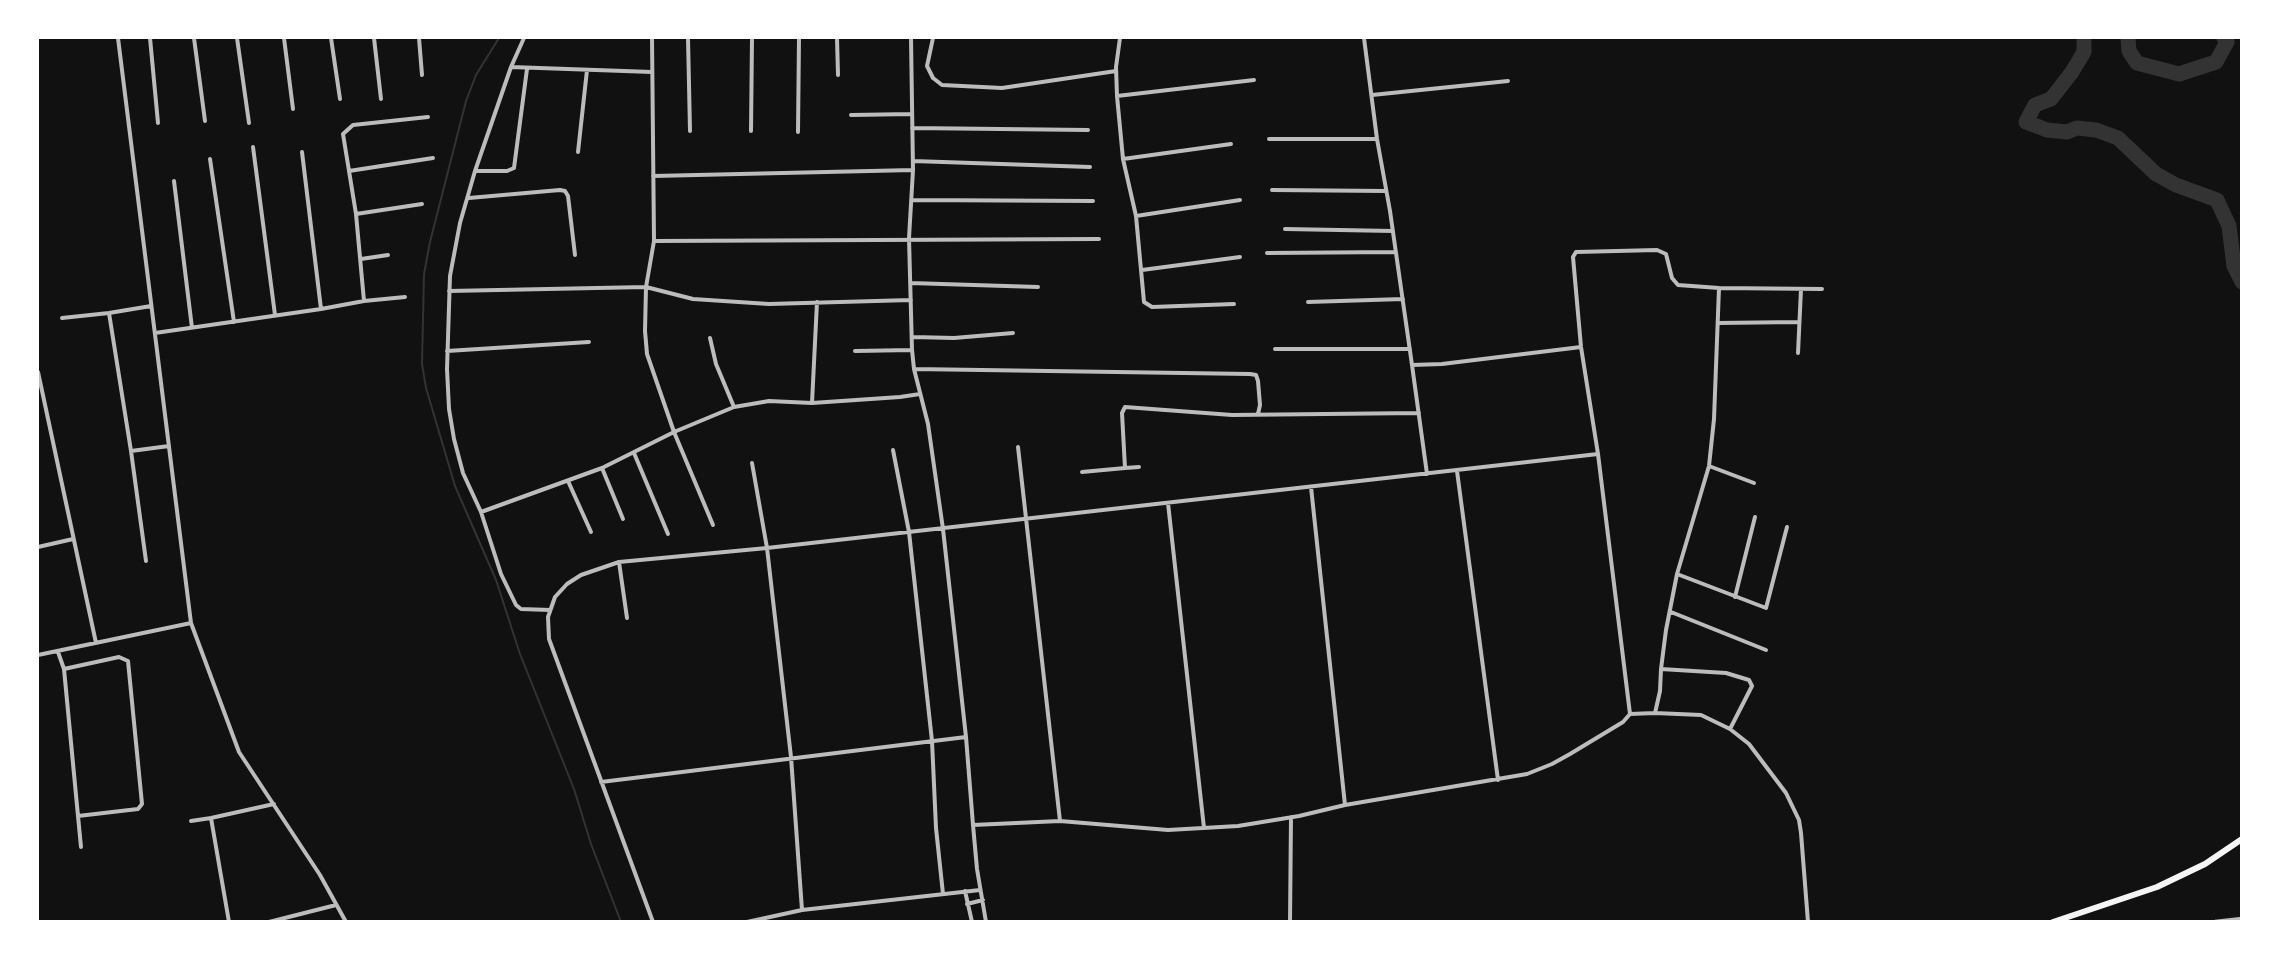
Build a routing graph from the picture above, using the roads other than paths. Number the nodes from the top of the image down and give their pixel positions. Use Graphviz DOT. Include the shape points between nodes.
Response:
graph roads {
  1 [pos="118,38"];
  2 [pos="150,38"];
  3 [pos="194,38"];
  4 [pos="237,38"];
  5 [pos="284,38"];
  6 [pos="331,38"];
  7 [pos="374,38"];
  8 [pos="419,38"];
  9 [pos="524,38"];
  10 [pos="652,38"];
  11 [pos="688,38"];
  12 [pos="752,38"];
  13 [pos="799,38"];
  14 [pos="837,38"];
  15 [pos="910,38"];
  16 [pos="933,38"];
  17 [pos="1120,38"];
  18 [pos="1364,38"];
  19 [pos="510,67"];
  20 [pos="527,69"];
  21 [pos="587,70"];
  22 [pos="1116,71"];
  23 [pos="652,72"];
  24 [pos="422,75"];
  25 [pos="838,75"];
  26 [pos="1254,80"];
  27 [pos="1508,81"];
  28 [pos="1372,95"];
  29 [pos="1117,96"];
  30 [pos="340,99"];
  31 [pos="381,99"];
  32 [pos="293,109"];
  33 [pos="912,114"];
  34 [pos="851,115"];
  35 [pos="428,117"];
  36 [pos="205,121"];
  37 [pos="158,123"];
  38 [pos="249,123"];
  39 [pos="912,128"];
  40 [pos="1088,130"];
  41 [pos="690,131"];
  42 [pos="751,131"];
  43 [pos="798,132"];
  44 [pos="1377,138"];
  45 [pos="1269,139"];
  46 [pos="1232,144"];
  47 [pos="253,147"];
  48 [pos="302,152"];
  49 [pos="578,152"];
  50 [pos="433,158"];
  51 [pos="210,159"];
  52 [pos="1123,159"];
  53 [pos="913,161"];
  54 [pos="1090,167"];
  55 [pos="913,170"];
  56 [pos="349,171"];
  57 [pos="475,171"];
  58 [pos="653,176"];
  59 [pos="174,181"];
  60 [pos="1272,189"];
  61 [pos="1386,191"];
  62 [pos="469,198"];
  63 [pos="911,200"];
  64 [pos="1240,200"];
  65 [pos="1093,201"];
  66 [pos="422,204"];
  67 [pos="356,214"];
  68 [pos="1136,216"];
  69 [pos="1285,229"];
  70 [pos="1393,231"];
  71 [pos="909,238"];
  72 [pos="1099,238"];
  73 [pos="654,241"];
  74 [pos="1396,252"];
  75 [pos="1267,253"];
  76 [pos="388,255"];
  77 [pos="574,255"];
  78 [pos="1240,257"];
  79 [pos="361,259"];
  80 [pos="1142,270"];
  81 [pos="910,283"];
  82 [pos="646,287"];
  83 [pos="1038,287"];
  84 [pos="1719,288"];
  85 [pos="1801,289"];
  86 [pos="1822,289"];
  87 [pos="449,291"];
  88 [pos="405,297"];
  89 [pos="1403,299"];
  90 [pos="911,300"];
  91 [pos="364,301"];
  92 [pos="817,302"];
  93 [pos="1308,302"];
  94 [pos="1234,304"];
  95 [pos="151,306"];
  96 [pos="321,309"];
  97 [pos="109,313"];
  98 [pos="275,315"];
  99 [pos="62,318"];
  100 [pos="234,322"];
  101 [pos="1798,322"];
  102 [pos="1718,323"];
  103 [pos="192,328"];
  104 [pos="155,333"];
  105 [pos="1012,333"];
  106 [pos="913,337"];
  107 [pos="710,338"];
  108 [pos="589,342"];
  109 [pos="1581,347"];
  110 [pos="1275,349"];
  111 [pos="1410,349"];
  112 [pos="912,350"];
  113 [pos="447,351"];
  114 [pos="855,351"];
  115 [pos="1798,353"];
  116 [pos="1412,365"];
  117 [pos="914,369"];
  118 [pos="38,372"];
  119 [pos="39,382"];
  120 [pos="920,394"];
  121 [pos="812,403"];
  122 [pos="734,406"];
  123 [pos="1419,413"];
  124 [pos="1258,414"];
  125 [pos="674,432"];
  126 [pos="169,446"];
  127 [pos="1018,447"];
  128 [pos="893,450"];
  129 [pos="131,451"];
  130 [pos="634,453"];
  131 [pos="1599,454"];
  132 [pos="752,463"];
  133 [pos="1709,466"];
  134 [pos="1138,467"];
  135 [pos="602,468"];
  136 [pos="1125,468"];
  137 [pos="1457,471"];
  138 [pos="1082,472"];
  139 [pos="1427,474"];
  140 [pos="568,481"];
  141 [pos="1754,483"];
  142 [pos="1311,487"];
  143 [pos="1168,503"];
  144 [pos="481,512"];
  145 [pos="1755,517"];
  146 [pos="623,519"];
  147 [pos="1028,519"];
  148 [pos="713,525"];
  149 [pos="1787,527"];
  150 [pos="943,529"];
  151 [pos="591,532"];
  152 [pos="909,532"];
  153 [pos="668,534"];
  154 [pos="74,538"];
  155 [pos="38,547"];
  156 [pos="767,548"];
  157 [pos="146,561"];
  158 [pos="619,562"];
  159 [pos="1677,574"];
  160 [pos="1735,597"];
  161 [pos="550,610"];
  162 [pos="1671,612"];
  163 [pos="627,618"];
  164 [pos="190,623"];
  165 [pos="96,643"];
  166 [pos="1766,650"];
  167 [pos="58,652"];
  168 [pos="38,655"];
  169 [pos="64,669"];
  170 [pos="1661,669"];
  171 [pos="1630,714"];
  172 [pos="1655,714"];
  173 [pos="1730,729"];
  174 [pos="966,737"];
  175 [pos="932,741"];
  176 [pos="791,757"];
  177 [pos="1498,780"];
  178 [pos="601,782"];
  179 [pos="274,804"];
  180 [pos="1345,805"];
  181 [pos="78,816"];
  182 [pos="211,818"];
  183 [pos="1291,818"];
  184 [pos="191,821"];
  185 [pos="1060,821"];
  186 [pos="973,825"];
  187 [pos="1204,828"];
  188 [pos="2241,839"];
  189 [pos="81,847"];
  190 [pos="980,890"];
  191 [pos="965,891"];
  192 [pos="943,894"];
  193 [pos="982,900"];
  194 [pos="968,904"];
  195 [pos="336,905"];
  196 [pos="802,910"];
  197 [pos="2241,919"];
  198 [pos="229,921"];
  199 [pos="269,921"];
  200 [pos="346,921"];
  201 [pos="653,921"];
  202 [pos="747,921"];
  203 [pos="972,921"];
  204 [pos="986,921"];
  205 [pos="1290,921"];
  206 [pos="1808,921"];
  207 [pos="2053,921"];
  208 [pos="2215,921"];
  1 -- 95 [label="street"];
  2 -- 37 [label="street"];
  3 -- 36 [label="street"];
  4 -- 38 [label="street"];
  5 -- 32 [label="street"];
  6 -- 30 [label="street"];
  7 -- 31 [label="street"];
  8 -- 24 [label="street"];
  9 -- 19 [label="street"];
  10 -- 23 [label="street"];
  11 -- 41 [label="street"];
  12 -- 42 [label="street"];
  13 -- 43 [label="street"];
  14 -- 25 [label="street"];
  15 -- 33 [label="street"];
  16 -- 22 [label="street" via="927,66 942,85 1002,88"];
  17 -- 22 [label="street"];
  18 -- 28 [label="street"];
  19 -- 20 [label="street"];
  19 -- 57 [label="street"];
  20 -- 21 [label="street"];
  20 -- 57 [label="street" via="514,168"];
  21 -- 23 [label="street"];
  21 -- 49 [label="street"];
  22 -- 29 [label="street"];
  23 -- 58 [label="street"];
  26 -- 29 [label="street"];
  27 -- 28 [label="street"];
  28 -- 44 [label="street"];
  29 -- 52 [label="street"];
  33 -- 34 [label="street"];
  33 -- 39 [label="street"];
  35 -- 56 [label="street" via="348,128 343,134"];
  39 -- 40 [label="street"];
  39 -- 53 [label="street"];
  44 -- 45 [label="street"];
  44 -- 61 [label="street"];
  46 -- 52 [label="street"];
  47 -- 98 [label="street"];
  48 -- 96 [label="street"];
  50 -- 56 [label="street"];
  51 -- 100 [label="street"];
  52 -- 68 [label="street"];
  53 -- 54 [label="street"];
  53 -- 55 [label="street"];
  55 -- 58 [label="street"];
  55 -- 63 [label="street"];
  56 -- 67 [label="street"];
  57 -- 62 [label="street"];
  58 -- 73 [label="street"];
  59 -- 103 [label="street"];
  60 -- 61 [label="street"];
  61 -- 70 [label="street"];
  62 -- 77 [label="street" via="565,191"];
  62 -- 87 [label="street" via="455,243"];
  63 -- 65 [label="street"];
  63 -- 71 [label="street"];
  64 -- 68 [label="street"];
  66 -- 67 [label="street"];
  67 -- 79 [label="street"];
  68 -- 80 [label="street"];
  69 -- 70 [label="street"];
  70 -- 74 [label="street"];
  71 -- 72 [label="street"];
  71 -- 73 [label="street"];
  71 -- 81 [label="street"];
  73 -- 82 [label="street"];
  74 -- 75 [label="street"];
  74 -- 89 [label="street"];
  76 -- 79 [label="street"];
  78 -- 80 [label="street"];
  79 -- 91 [label="street"];
  80 -- 94 [label="street" via="1144,302 1152,307"];
  81 -- 83 [label="street"];
  81 -- 90 [label="street"];
  82 -- 87 [label="street"];
  82 -- 92 [label="street" via="693,299 769,304"];
  82 -- 125 [label="street" via="647,354"];
  84 -- 85 [label="street"];
  84 -- 102 [label="street"];
  84 -- 109 [label="street" via="1678,285 1666,255 1657,250 1576,252 1572,262"];
  85 -- 86 [label="street"];
  85 -- 101 [label="street"];
  87 -- 113 [label="street"];
  88 -- 91 [label="street"];
  89 -- 93 [label="street"];
  89 -- 111 [label="street"];
  90 -- 92 [label="street"];
  90 -- 106 [label="street"];
  91 -- 96 [label="street"];
  92 -- 121 [label="street"];
  95 -- 97 [label="street"];
  95 -- 104 [label="street"];
  96 -- 98 [label="street"];
  97 -- 99 [label="street"];
  97 -- 129 [label="street"];
  98 -- 100 [label="street"];
  100 -- 103 [label="street"];
  101 -- 102 [label="street"];
  101 -- 115 [label="street"];
  102 -- 133 [label="street"];
  103 -- 104 [label="street"];
  104 -- 126 [label="street"];
  105 -- 106 [label="street"];
  106 -- 112 [label="street"];
  107 -- 122 [label="street"];
  108 -- 113 [label="street"];
  109 -- 116 [label="street"];
  109 -- 131 [label="street"];
  110 -- 111 [label="street"];
  111 -- 116 [label="street"];
  112 -- 114 [label="street"];
  112 -- 117 [label="street"];
  113 -- 144 [label="street" via="454,439 463,472"];
  116 -- 123 [label="street"];
  117 -- 120 [label="street"];
  117 -- 124 [label="street" via="1250,374 1256,375 1258,381"];
  118 -- 119 [label="street"];
  119 -- 154 [label="street"];
  120 -- 121 [label="street"];
  120 -- 150 [label="street"];
  121 -- 122 [label="street" via="770,401"];
  122 -- 125 [label="street"];
  123 -- 124 [label="street"];
  123 -- 139 [label="street"];
  124 -- 136 [label="street" via="1125,407"];
  125 -- 130 [label="street"];
  125 -- 148 [label="street"];
  126 -- 129 [label="street"];
  126 -- 164 [label="street"];
  127 -- 147 [label="street"];
  128 -- 152 [label="street"];
  129 -- 157 [label="street"];
  130 -- 135 [label="street"];
  130 -- 153 [label="street"];
  131 -- 137 [label="street"];
  131 -- 171 [label="street"];
  132 -- 156 [label="street"];
  133 -- 141 [label="street"];
  133 -- 159 [label="street"];
  134 -- 136 [label="street"];
  135 -- 140 [label="street"];
  135 -- 146 [label="street"];
  136 -- 138 [label="street"];
  137 -- 139 [label="street"];
  137 -- 177 [label="street"];
  139 -- 142 [label="street"];
  140 -- 144 [label="street"];
  140 -- 151 [label="street"];
  142 -- 143 [label="street"];
  142 -- 180 [label="street"];
  143 -- 147 [label="street"];
  143 -- 187 [label="street"];
  144 -- 161 [label="street" via="501,574 516,605 521,609"];
  145 -- 160 [label="street"];
  147 -- 150 [label="street"];
  147 -- 185 [label="street"];
  149 -- 160 [label="street" via="1766,608"];
  150 -- 152 [label="street"];
  150 -- 174 [label="street"];
  152 -- 156 [label="street"];
  152 -- 175 [label="street"];
  154 -- 155 [label="street"];
  154 -- 165 [label="street"];
  156 -- 158 [label="street"];
  156 -- 176 [label="street"];
  158 -- 161 [label="street" via="574,579 555,597"];
  158 -- 163 [label="street"];
  159 -- 160 [label="street"];
  159 -- 162 [label="street"];
  161 -- 178 [label="street" via="549,639"];
  162 -- 166 [label="street"];
  162 -- 170 [label="street"];
  164 -- 165 [label="street"];
  164 -- 179 [label="street" via="240,752"];
  165 -- 167 [label="street"];
  167 -- 168 [label="street"];
  167 -- 169 [label="street"];
  169 -- 181 [label="street"];
  169 -- 181 [label="street" via="119,657 128,661 142,804 138,809"];
  170 -- 172 [label="street"];
  170 -- 173 [label="street" via="1726,673 1749,680 1752,686"];
  171 -- 172 [label="street"];
  171 -- 177 [label="street" via="1623,722 1551,764"];
  172 -- 173 [label="street" via="1701,715"];
  173 -- 206 [label="street" via="1749,744 1786,793 1799,819"];
  174 -- 175 [label="street"];
  174 -- 186 [label="street"];
  175 -- 176 [label="street"];
  175 -- 192 [label="street"];
  176 -- 178 [label="street"];
  176 -- 196 [label="street"];
  177 -- 180 [label="street"];
  178 -- 201 [label="street"];
  179 -- 182 [label="street"];
  179 -- 195 [label="street"];
  180 -- 183 [label="street"];
  181 -- 189 [label="street"];
  182 -- 184 [label="street"];
  182 -- 198 [label="street"];
  183 -- 187 [label="street"];
  183 -- 205 [label="street"];
  185 -- 186 [label="street"];
  185 -- 187 [label="street" via="1168,830"];
  186 -- 190 [label="street"];
  188 -- 207 [label="main road" via="2205,864 2157,886"];
  190 -- 191 [label="street"];
  190 -- 193 [label="street"];
  191 -- 192 [label="street"];
  191 -- 194 [label="street"];
  192 -- 196 [label="street"];
  193 -- 194 [label="street"];
  193 -- 204 [label="street"];
  194 -- 203 [label="street"];
  195 -- 199 [label="street"];
  195 -- 200 [label="street"];
  196 -- 202 [label="street"];
  197 -- 208 [label="street"];
}
